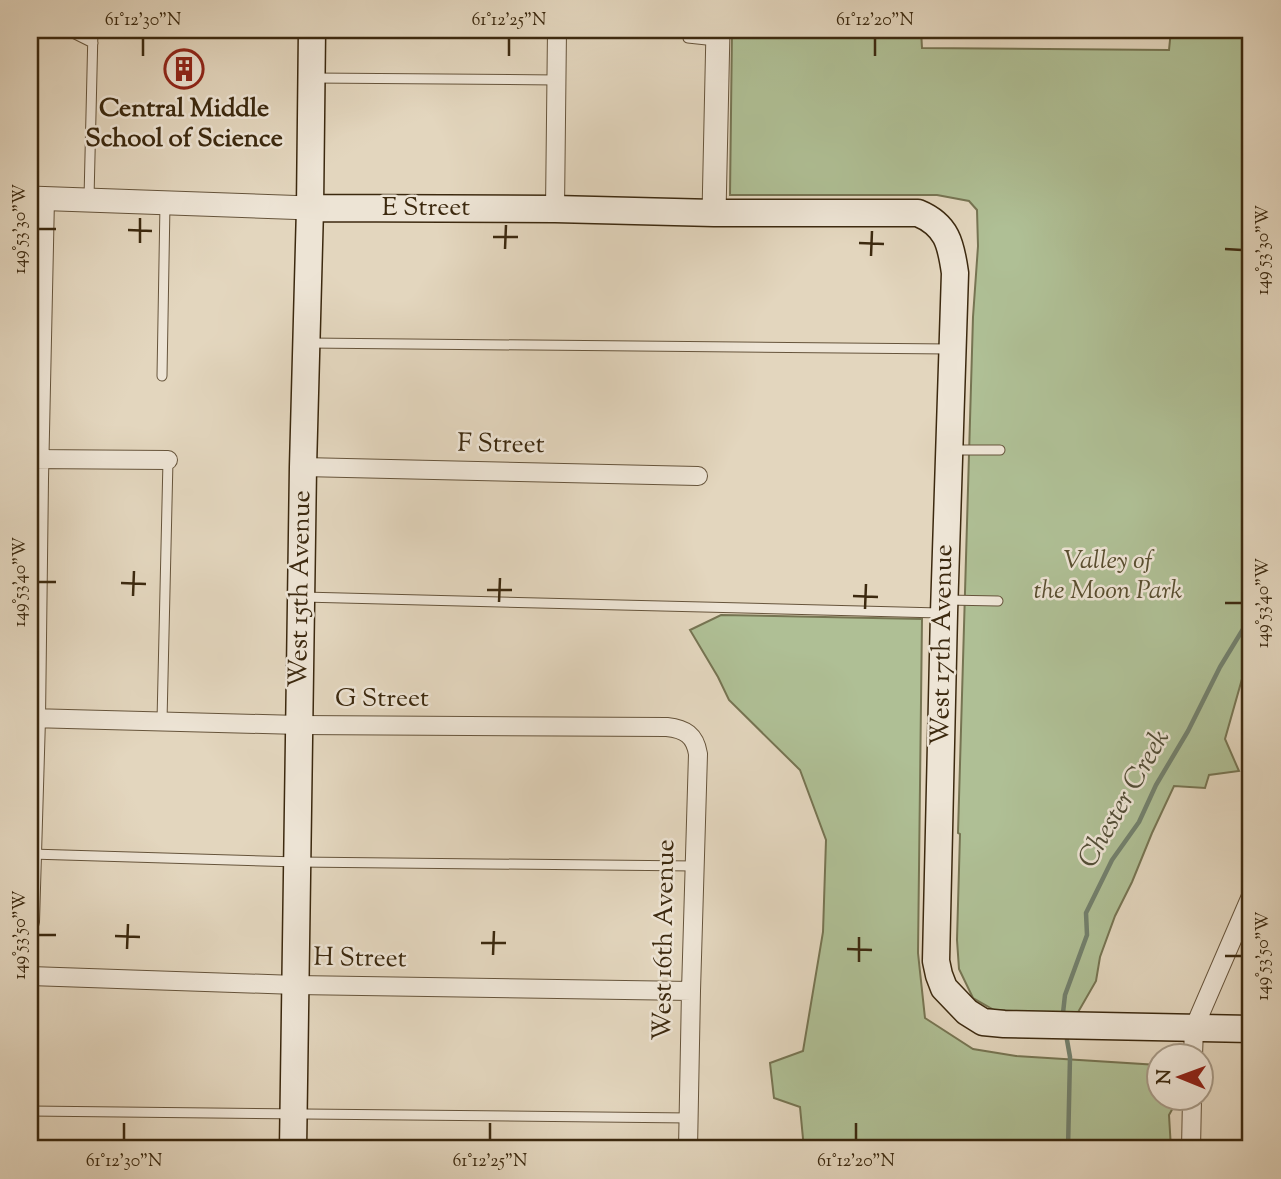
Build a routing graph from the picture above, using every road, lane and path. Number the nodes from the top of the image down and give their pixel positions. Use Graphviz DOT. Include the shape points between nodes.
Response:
graph roads {
  1 [pos="60,30"];
  2 [pos="93,30"];
  3 [pos="312,30"];
  4 [pos="557,30"];
  5 [pos="687,30"];
  6 [pos="718,35"];
  7 [pos="93,43"];
  8 [pos="311,78"];
  9 [pos="556,80"];
  10 [pos="37,198"];
  11 [pos="89,200"];
  12 [pos="165,202"];
  13 [pos="310,208"];
  14 [pos="555,209"];
  15 [pos="714,213"];
  16 [pos="943,230"];
  17 [pos="36,332"];
  18 [pos="307,343"];
  19 [pos="952,349"];
  20 [pos="162,376"];
  21 [pos="949,450"];
  22 [pos="1000,450"];
  23 [pos="34,459"];
  24 [pos="168,460"];
  25 [pos="303,467"];
  26 [pos="698,476"];
  27 [pos="34,591"];
  28 [pos="301,597"];
  29 [pos="998,601"];
  30 [pos="944,606"];
  31 [pos="33,719"];
  32 [pos="162,721"];
  33 [pos="299,725"];
  34 [pos="690,735"];
  35 [pos="31,854"];
  36 [pos="298,862"];
  37 [pos="694,866"];
  38 [pos="1251,896"];
  39 [pos="30,922"];
  40 [pos="30,976"];
  41 [pos="296,985"];
  42 [pos="691,990"];
  43 [pos="1194,1028"];
  44 [pos="1251,1029"];
  45 [pos="1194,1042"];
  46 [pos="30,1111"];
  47 [pos="1192,1112"];
  48 [pos="293,1114"];
  49 [pos="689,1118"];
  50 [pos="292,1149"];
  51 [pos="688,1149"];
  52 [pos="1191,1149"];
  1 -- 7 [label="lane"];
  2 -- 7 [label="lane"];
  3 -- 8 [label="main road, West 15th Avenue"];
  4 -- 9 [label="street"];
  5 -- 6 [label="lane" via="688,38"];
  6 -- 15 [label="street"];
  7 -- 11 [label="lane"];
  8 -- 9 [label="lane"];
  8 -- 13 [label="main road, West 15th Avenue"];
  9 -- 14 [label="street"];
  10 -- 11 [label="street, E Street"];
  10 -- 17 [label="street"];
  11 -- 12 [label="street, E Street"];
  12 -- 13 [label="street, E Street"];
  12 -- 20 [label="lane"];
  13 -- 14 [label="main road, E Street"];
  13 -- 18 [label="main road, West 15th Avenue"];
  14 -- 15 [label="main road, E Street"];
  15 -- 16 [label="main road, E Street" via="918,212"];
  16 -- 19 [label="main road, West 17th Avenue" via="955,273"];
  17 -- 23 [label="street"];
  18 -- 19 [label="lane"];
  18 -- 25 [label="main road, West 15th Avenue"];
  19 -- 21 [label="main road, West 17th Avenue"];
  21 -- 22 [label="lane"];
  21 -- 30 [label="main road, West 17th Avenue"];
  23 -- 24 [label="street"];
  23 -- 27 [label="street"];
  24 -- 32 [label="lane"];
  25 -- 26 [label="street, F Street"];
  25 -- 28 [label="main road, West 15th Avenue"];
  27 -- 31 [label="street"];
  28 -- 30 [label="lane"];
  28 -- 33 [label="main road, West 15th Avenue"];
  29 -- 30 [label="lane"];
  30 -- 43 [label="main road, West 17th Avenue" via="936,961 944,988 983,1022"];
  31 -- 32 [label="street, G Street"];
  31 -- 35 [label="street"];
  32 -- 33 [label="street, G Street"];
  33 -- 34 [label="street, G Street" via="667,727"];
  33 -- 36 [label="main road, West 15th Avenue"];
  34 -- 37 [label="street, West 16th Avenue" via="698,754"];
  35 -- 36 [label="lane"];
  35 -- 39 [label="street"];
  36 -- 37 [label="lane"];
  36 -- 41 [label="main road, West 15th Avenue"];
  37 -- 42 [label="street, West 16th Avenue"];
  38 -- 43 [label="street"];
  40 -- 41 [label="street, H Street"];
  41 -- 42 [label="street, H Street"];
  41 -- 48 [label="main road, West 15th Avenue"];
  42 -- 49 [label="street, West 16th Avenue"];
  43 -- 44 [label="main road, West 17th Avenue"];
  43 -- 45 [label="street"];
  46 -- 48 [label="lane"];
  47 -- 52 [label="street"];
  48 -- 49 [label="lane"];
  48 -- 50 [label="main road, West 15th Avenue"];
  49 -- 51 [label="street, West 16th Avenue"];
}
